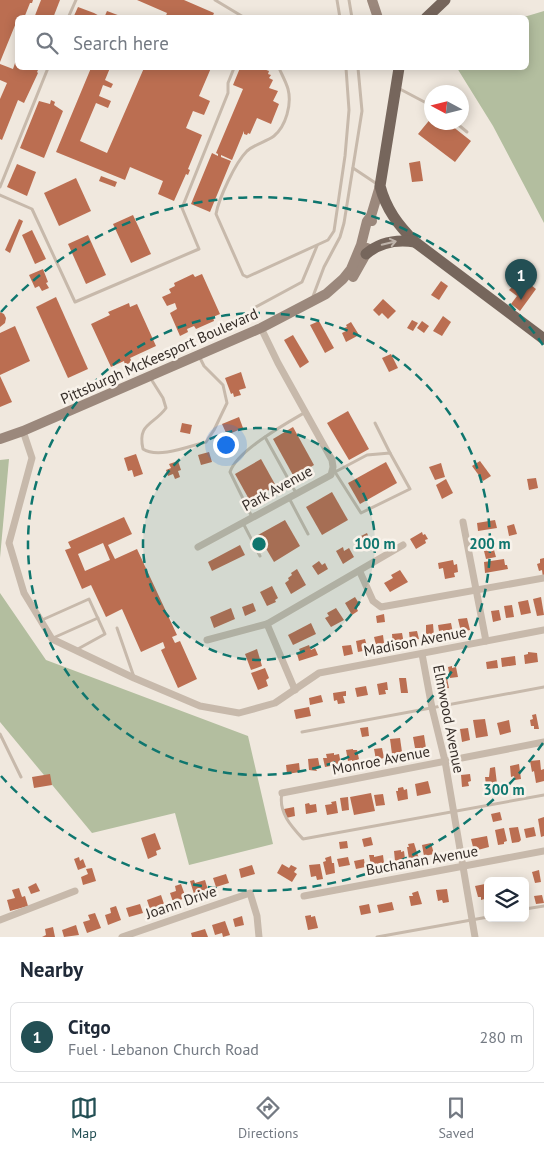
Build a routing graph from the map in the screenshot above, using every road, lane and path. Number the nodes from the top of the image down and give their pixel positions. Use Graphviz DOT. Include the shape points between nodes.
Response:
graph roads {
  1 [pos="76,0"];
  2 [pos="215,0"];
  3 [pos="337,0"];
  4 [pos="349,0"];
  5 [pos="372,0"];
  6 [pos="445,0"];
  7 [pos="69,15"];
  8 [pos="240,15"];
  9 [pos="340,15"];
  10 [pos="352,15"];
  11 [pos="377,15"];
  12 [pos="429,15"];
  13 [pos="47,70"];
  14 [pos="233,70"];
  15 [pos="280,70"];
  16 [pos="346,70"];
  17 [pos="358,70"];
  18 [pos="399,70"];
  19 [pos="395,87"];
  20 [pos="424,102"];
  21 [pos="465,130"];
  22 [pos="467,132"];
  23 [pos="353,168"];
  24 [pos="380,186"];
  25 [pos="0,188"];
  26 [pos="0,195"];
  27 [pos="371,216"];
  28 [pos="415,242"];
  29 [pos="317,245"];
  30 [pos="366,254"];
  31 [pos="326,294"];
  32 [pos="311,302"];
  33 [pos="254,308"];
  34 [pos="261,328"];
  35 [pos="544,339"];
  36 [pos="198,355"];
  37 [pos="150,376"];
  38 [pos="305,412"];
  39 [pos="375,423"];
  40 [pos="23,431"];
  41 [pos="265,437"];
  42 [pos="0,439"];
  43 [pos="390,453"];
  44 [pos="334,469"];
  45 [pos="296,493"];
  46 [pos="288,498"];
  47 [pos="252,517"];
  48 [pos="463,522"];
  49 [pos="242,523"];
  50 [pos="308,534"];
  51 [pos="403,545"];
  52 [pos="198,547"];
  53 [pos="260,556"];
  54 [pos="360,572"];
  55 [pos="544,578"];
  56 [pos="476,591"];
  57 [pos="98,618"];
  58 [pos="41,620"];
  59 [pos="267,624"];
  60 [pos="117,628"];
  61 [pos="544,630"];
  62 [pos="52,639"];
  63 [pos="208,640"];
  64 [pos="486,641"];
  65 [pos="76,650"];
  66 [pos="422,654"];
  67 [pos="134,678"];
  68 [pos="544,687"];
  69 [pos="295,690"];
  70 [pos="432,708"];
  71 [pos="302,732"];
  72 [pos="0,734"];
  73 [pos="544,742"];
  74 [pos="445,761"];
  75 [pos="21,777"];
  76 [pos="282,793"];
  77 [pos="544,795"];
  78 [pos="454,813"];
  79 [pos="544,851"];
  80 [pos="462,866"];
  81 [pos="75,892"];
  82 [pos="304,896"];
  83 [pos="544,906"];
  84 [pos="529,908"];
  85 [pos="484,918"];
  86 [pos="0,920"];
  87 [pos="472,920"];
  88 [pos="122,937"];
  89 [pos="259,937"];
  90 [pos="377,937"];
  91 [pos="475,937"];
  1 -- 7 [label="lane"];
  2 -- 8 [label="lane"];
  3 -- 9 [label="lane"];
  4 -- 10 [label="lane"];
  5 -- 11 [label="main road"];
  6 -- 12 [label="main road"];
  13 -- 25 [label="lane"];
  14 -- 26 [label="lane" via="228,93 182,208 199,250 75,302 32,208"];
  15 -- 29 [label="lane" via="290,101 285,120 275,135 245,154 216,214 243,275 247,277"];
  16 -- 29 [label="lane" via="349,110 334,231 328,240"];
  17 -- 23 [label="lane" via="362,111"];
  18 -- 19 [label="main road, Pittsburgh McKeesport Boulevard"];
  19 -- 20 [label="lane"];
  19 -- 24 [label="main road, Pittsburgh McKeesport Boulevard"];
  21 -- 22 [label="lane"];
  23 -- 24 [label="lane"];
  23 -- 32 [label="lane" via="340,237"];
  24 -- 27 [label="main road, Pittsburgh McKeesport Boulevard"];
  24 -- 28 [label="main road" via="393,217"];
  27 -- 30 [label="main road, Pittsburgh McKeesport Boulevard"];
  27 -- 31 [label="main road, Pittsburgh McKeesport Boulevard" via="351,269"];
  30 -- 28 [label="main road, one-way" via="388,242"];
  28 -- 35 [label="main road"];
  29 -- 33 [label="lane" via="302,282"];
  30 -- 31 [label="main road, Pittsburgh McKeesport Boulevard" via="347,284"];
  31 -- 32 [label="main road, Pittsburgh McKeesport Boulevard"];
  32 -- 34 [label="main road, Pittsburgh McKeesport Boulevard"];
  34 -- 36 [label="main road, Pittsburgh McKeesport Boulevard"];
  34 -- 38 [label="street, Park Avenue"];
  36 -- 37 [label="main road, Pittsburgh McKeesport Boulevard"];
  36 -- 37 [label="lane" via="222,385 227,402 206,442 161,453 143,449 142,432 166,408"];
  37 -- 40 [label="main road, Pittsburgh McKeesport Boulevard"];
  38 -- 41 [label="lane"];
  38 -- 44 [label="street, Park Avenue"];
  39 -- 43 [label="lane"];
  40 -- 42 [label="main road, Pittsburgh McKeesport Boulevard"];
  40 -- 58 [label="street" via="32,458 9,543 24,594"];
  41 -- 45 [label="lane"];
  41 -- 47 [label="lane" via="233,464 230,472"];
  43 -- 44 [label="lane" via="366,455"];
  43 -- 44 [label="lane" via="410,489 361,514"];
  44 -- 45 [label="street, Park Avenue" via="330,475"];
  45 -- 46 [label="street, Park Avenue"];
  46 -- 47 [label="street, Park Avenue"];
  46 -- 50 [label="lane"];
  47 -- 49 [label="street, Park Avenue"];
  48 -- 56 [label="street"];
  49 -- 52 [label="street, Park Avenue"];
  49 -- 53 [label="lane"];
  51 -- 54 [label="street"];
  54 -- 56 [label="street" via="374,601 381,607"];
  54 -- 59 [label="street"];
  55 -- 56 [label="street"];
  56 -- 64 [label="street"];
  57 -- 58 [label="lane" via="89,599"];
  57 -- 62 [label="lane"];
  57 -- 65 [label="lane" via="105,634"];
  58 -- 62 [label="street"];
  59 -- 63 [label="street"];
  59 -- 69 [label="street"];
  60 -- 67 [label="lane"];
  61 -- 64 [label="street, Madison Avenue"];
  62 -- 65 [label="street, Madison Avenue"];
  64 -- 66 [label="street, Madison Avenue"];
  65 -- 67 [label="street, Madison Avenue"];
  66 -- 69 [label="street, Madison Avenue" via="319,673"];
  66 -- 70 [label="street, Elmwood Avenue"];
  67 -- 69 [label="street, Madison Avenue" via="200,706 239,713 275,703"];
  68 -- 70 [label="lane"];
  70 -- 71 [label="lane"];
  70 -- 74 [label="street, Elmwood Avenue"];
  72 -- 75 [label="lane"];
  73 -- 74 [label="street, Monroe Avenue"];
  74 -- 76 [label="street, Monroe Avenue"];
  74 -- 78 [label="street, Elmwood Avenue"];
  76 -- 78 [label="lane" via="284,816 303,839"];
  77 -- 78 [label="lane"];
  78 -- 80 [label="street, Elmwood Avenue"];
  79 -- 80 [label="street, Buchanan Avenue"];
  80 -- 82 [label="street, Buchanan Avenue"];
  80 -- 87 [label="street, Elmwood Avenue"];
  81 -- 86 [label="street"];
  83 -- 84 [label="lane"];
  85 -- 87 [label="lane"];
  87 -- 90 [label="lane"];
  87 -- 91 [label="street, Elmwood Avenue"];
  88 -- 89 [label="street, Joann Drive" via="250,893"];
}
